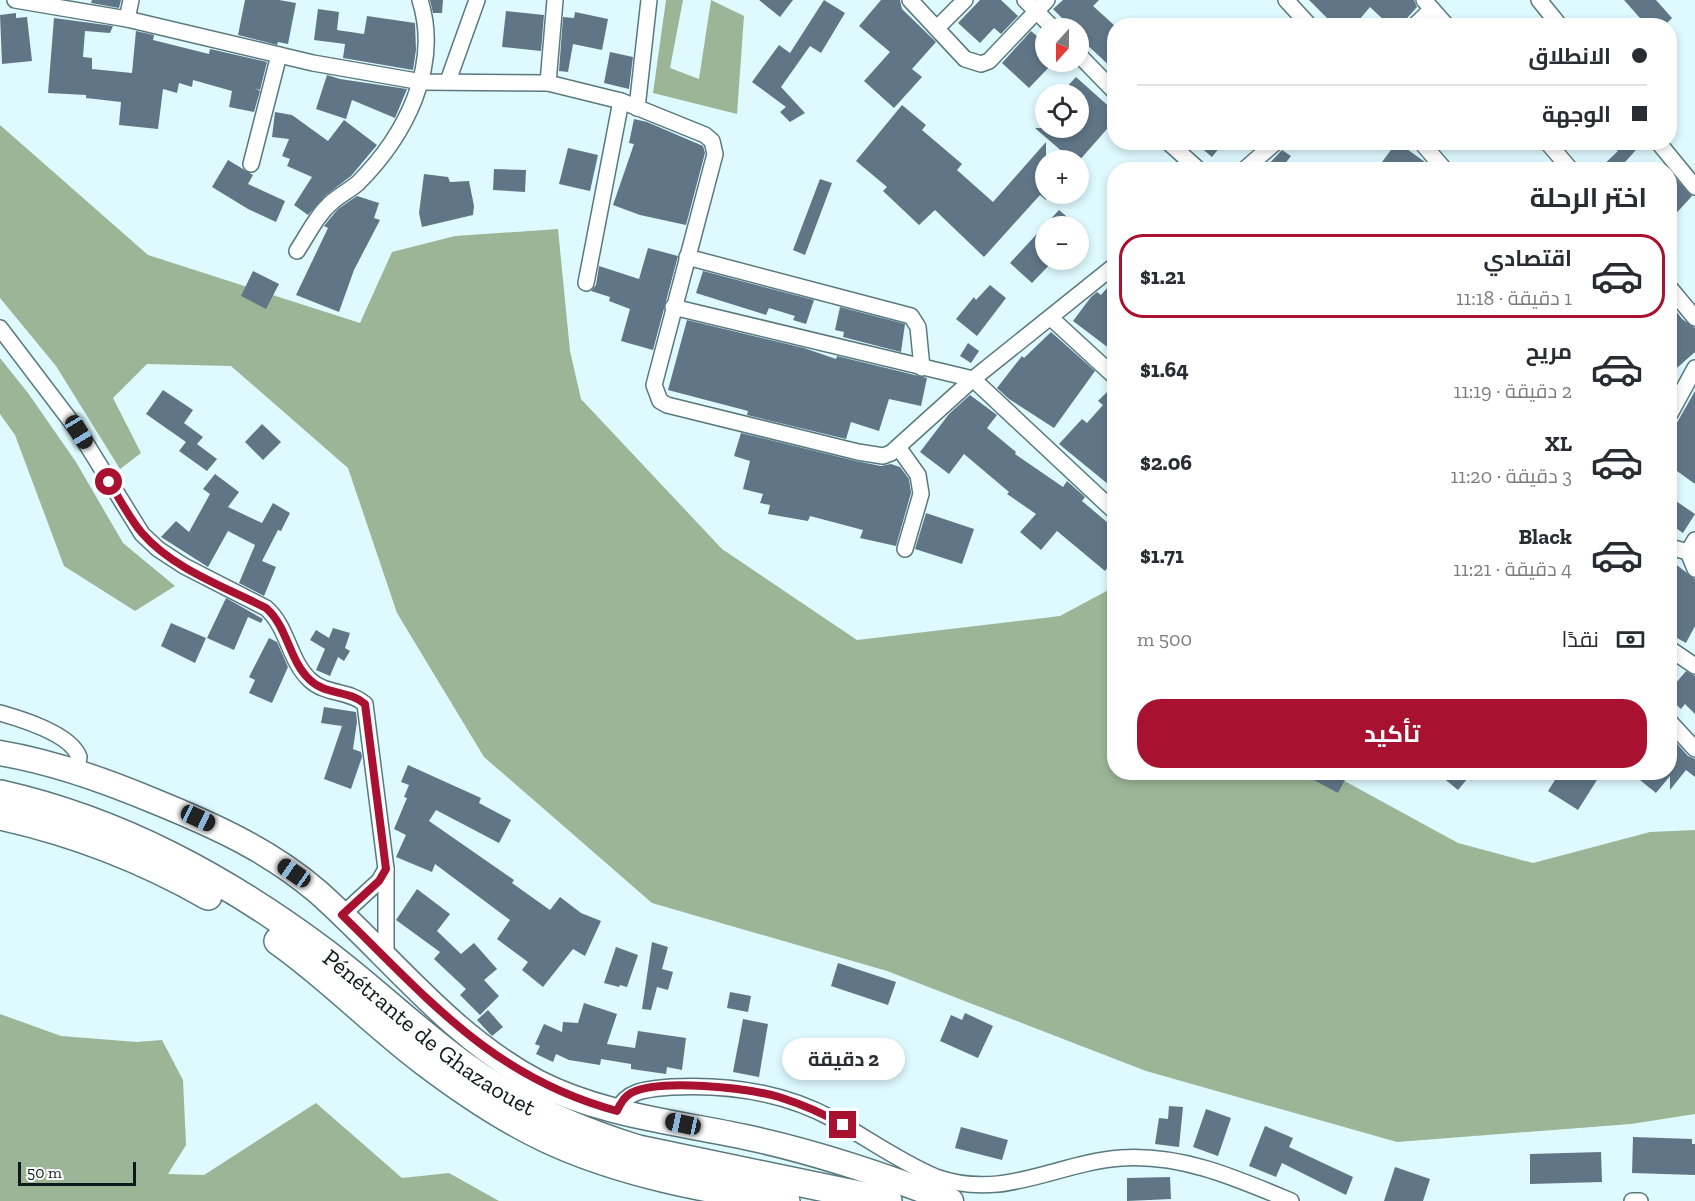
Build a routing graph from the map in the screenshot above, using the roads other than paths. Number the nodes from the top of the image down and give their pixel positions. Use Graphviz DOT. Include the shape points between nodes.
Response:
graph roads {
  1 [pos="15,0"];
  2 [pos="131,0"];
  3 [pos="420,0"];
  4 [pos="477,0"];
  5 [pos="555,0"];
  6 [pos="649,0"];
  7 [pos="910,0"];
  8 [pos="965,0"];
  9 [pos="1286,0"];
  10 [pos="1539,0"];
  11 [pos="1036,4"];
  12 [pos="1428,4"];
  13 [pos="1046,18"];
  14 [pos="1303,18"];
  15 [pos="1419,18"];
  16 [pos="1440,18"];
  17 [pos="1554,18"];
  18 [pos="127,19"];
  19 [pos="938,27"];
  20 [pos="279,55"];
  21 [pos="1089,65"];
  22 [pos="448,81"];
  23 [pos="422,82"];
  24 [pos="548,83"];
  25 [pos="1107,84"];
  26 [pos="621,101"];
  27 [pos="637,108"];
  28 [pos="1177,150"];
  29 [pos="1267,150"];
  30 [pos="1428,150"];
  31 [pos="1554,150"];
  32 [pos="1665,150"];
  33 [pos="1190,162"];
  34 [pos="1253,162"];
  35 [pos="1438,162"];
  36 [pos="1563,162"];
  37 [pos="1674,162"];
  38 [pos="251,164"];
  39 [pos="1677,165"];
  40 [pos="1695,187"];
  41 [pos="297,251"];
  42 [pos="687,257"];
  43 [pos="1107,272"];
  44 [pos="586,283"];
  45 [pos="1677,296"];
  46 [pos="674,307"];
  47 [pos="1051,318"];
  48 [pos="1695,318"];
  49 [pos="0,328"];
  50 [pos="922,368"];
  51 [pos="1695,368"];
  52 [pos="1107,370"];
  53 [pos="973,379"];
  54 [pos="1677,401"];
  55 [pos="898,447"];
  56 [pos="1107,505"];
  57 [pos="1677,547"];
  58 [pos="1693,548"];
  59 [pos="904,549"];
  60 [pos="1695,568"];
  61 [pos="1677,654"];
  62 [pos="1695,666"];
  63 [pos="0,713"];
  64 [pos="1677,730"];
  65 [pos="1695,749"];
  66 [pos="0,753"];
  67 [pos="77,770"];
  68 [pos="0,794"];
  69 [pos="0,816"];
  70 [pos="386,869"];
  71 [pos="342,915"];
  72 [pos="386,958"];
  73 [pos="617,1111"];
  74 [pos="786,1201"];
  75 [pos="888,1201"];
  76 [pos="951,1201"];
  77 [pos="1291,1201"];
  78 [pos="1632,1201"];
  79 [pos="1641,1201"];
  1 -- 18 [label="street"];
  2 -- 18 [label="street"];
  3 -- 23 [label="street" via="426,33"];
  4 -- 22 [label="street"];
  5 -- 24 [label="street"];
  6 -- 27 [label="street"];
  7 -- 19 [label="street"];
  8 -- 19 [label="street"];
  9 -- 14 [label="street"];
  10 -- 17 [label="street"];
  11 -- 13 [label="street"];
  11 -- 19 [label="street" via="989,61 981,64 966,59"];
  12 -- 15 [label="street"];
  12 -- 16 [label="street"];
  18 -- 20 [label="street"];
  20 -- 23 [label="street"];
  20 -- 38 [label="street"];
  21 -- 25 [label="street"];
  22 -- 23 [label="street"];
  22 -- 24 [label="street"];
  23 -- 41 [label="street" via="393,139 357,183 319,216"];
  24 -- 26 [label="street"];
  26 -- 27 [label="street"];
  26 -- 44 [label="street"];
  27 -- 42 [label="street" via="705,135 715,147"];
  28 -- 33 [label="street"];
  29 -- 34 [label="street"];
  30 -- 35 [label="street"];
  31 -- 36 [label="street"];
  32 -- 37 [label="street"];
  39 -- 40 [label="street"];
  42 -- 46 [label="street"];
  42 -- 50 [label="street" via="911,316 918,327"];
  43 -- 47 [label="street"];
  45 -- 48 [label="street"];
  46 -- 50 [label="street"];
  46 -- 55 [label="street" via="654,385 660,401 858,452 883,456"];
  47 -- 52 [label="street"];
  47 -- 53 [label="street"];
  49 -- 70 [label="street" via="79,432 142,534 184,566 266,608 311,682 365,704"];
  50 -- 53 [label="street"];
  51 -- 54 [label="street"];
  53 -- 55 [label="street"];
  53 -- 56 [label="street"];
  55 -- 59 [label="street" via="918,475 921,494"];
  57 -- 58 [label="street"];
  58 -- 60 [label="street"];
  61 -- 62 [label="street"];
  63 -- 67 [label="street" via="32,723 71,745 79,756"];
  64 -- 65 [label="street"];
  66 -- 67 [label="main road"];
  67 -- 71 [label="main road" via="236,836 294,873"];
  68 -- 75 [label="highway, Pénétrante de Ghazaouet" via="98,822 168,852 208,875 322,950 464,1066 543,1113 638,1149"];
  69 -- 74 [label="highway, Pénétrante de Ghazaouet" via="120,853 225,904 294,952 424,1061 491,1107 544,1137 662,1177"];
  70 -- 71 [label="street" via="379,881"];
  70 -- 72 [label="street"];
  71 -- 72 [label="main road"];
  72 -- 73 [label="main road" via="495,1057 560,1093"];
  73 -- 76 [label="main road" via="806,1152"];
  73 -- 77 [label="street" via="628,1096 639,1091 724,1087 779,1097 805,1107 921,1170 955,1183 1006,1186 1099,1161 1146,1158 1216,1170"];
  78 -- 79 [label="street"];
}
